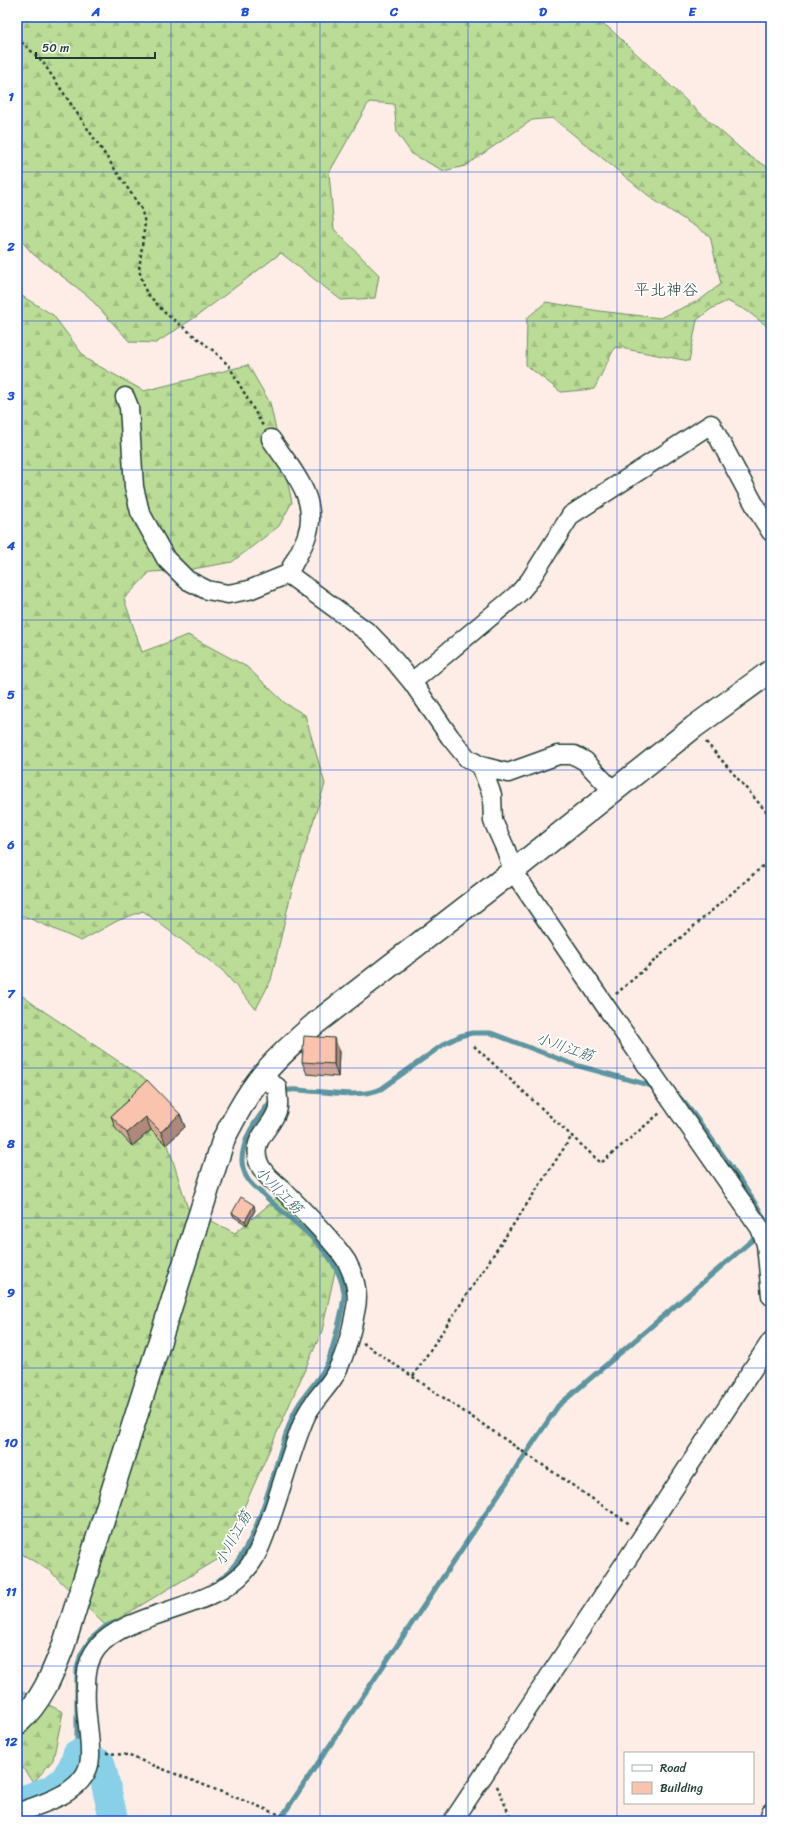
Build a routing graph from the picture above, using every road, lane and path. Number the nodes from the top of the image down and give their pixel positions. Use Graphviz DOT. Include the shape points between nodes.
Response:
graph roads {
  1 [pos="17,38"];
  2 [pos="125,397"];
  3 [pos="271,439"];
  4 [pos="771,532"];
  5 [pos="288,574"];
  6 [pos="771,671"];
  7 [pos="412,682"];
  8 [pos="694,728"];
  9 [pos="481,766"];
  10 [pos="613,791"];
  11 [pos="771,817"];
  12 [pos="771,859"];
  13 [pos="513,871"];
  14 [pos="604,1004"];
  15 [pos="474,1046"];
  16 [pos="272,1090"];
  17 [pos="670,1098"];
  18 [pos="572,1136"];
  19 [pos="766,1237"];
  20 [pos="771,1296"];
  21 [pos="350,1334"];
  22 [pos="771,1341"];
  23 [pos="413,1376"];
  24 [pos="644,1534"];
  25 [pos="17,1724"];
  26 [pos="89,1759"];
  27 [pos="488,1768"];
  28 [pos="771,1812"];
  29 [pos="17,1813"];
  30 [pos="296,1821"];
  31 [pos="452,1821"];
  32 [pos="512,1821"];
  33 [pos="769,1821"];
  1 -- 3 [label="path" via="42,61 141,208 145,224 139,270 146,292 165,313 229,366"];
  2 -- 5 [label="street" via="129,407 134,487 140,512 166,559 187,580 207,590 228,594 249,590"];
  3 -- 5 [label="street" via="305,489 311,512 307,535"];
  4 -- 7 [label="street" via="711,424 571,515 519,593"];
  5 -- 7 [label="street" via="369,633"];
  6 -- 8 [label="street"];
  7 -- 9 [label="street" via="467,758"];
  8 -- 10 [label="street"];
  8 -- 11 [label="path"];
  9 -- 10 [label="street" via="508,773 558,755 574,755 585,761"];
  9 -- 13 [label="street" via="492,795 493,821"];
  10 -- 13 [label="street"];
  12 -- 14 [label="path"];
  13 -- 14 [label="street"];
  13 -- 16 [label="street" via="316,1023 287,1049"];
  14 -- 17 [label="street"];
  15 -- 18 [label="path"];
  16 -- 21 [label="street" via="277,1111 256,1147 258,1160 264,1173 322,1230 347,1261 356,1286 357,1305"];
  16 -- 25 [label="street" via="240,1107 224,1138 64,1644 50,1679 34,1707"];
  17 -- 18 [label="path" via="601,1163"];
  17 -- 19 [label="street"];
  18 -- 23 [label="path"];
  19 -- 20 [label="street"];
  21 -- 23 [label="path"];
  21 -- 26 [label="street" via="333,1378 304,1418 270,1522 248,1568 239,1578 216,1592 122,1629 98,1646 89,1661 86,1674"];
  22 -- 24 [label="street"];
  23 -- 24 [label="path"];
  24 -- 27 [label="street"];
  26 -- 29 [label="street" via="72,1789 60,1797"];
  26 -- 30 [label="path" via="108,1752 127,1755"];
  27 -- 31 [label="street"];
  27 -- 32 [label="path"];
  28 -- 33 [label="street"];
}
